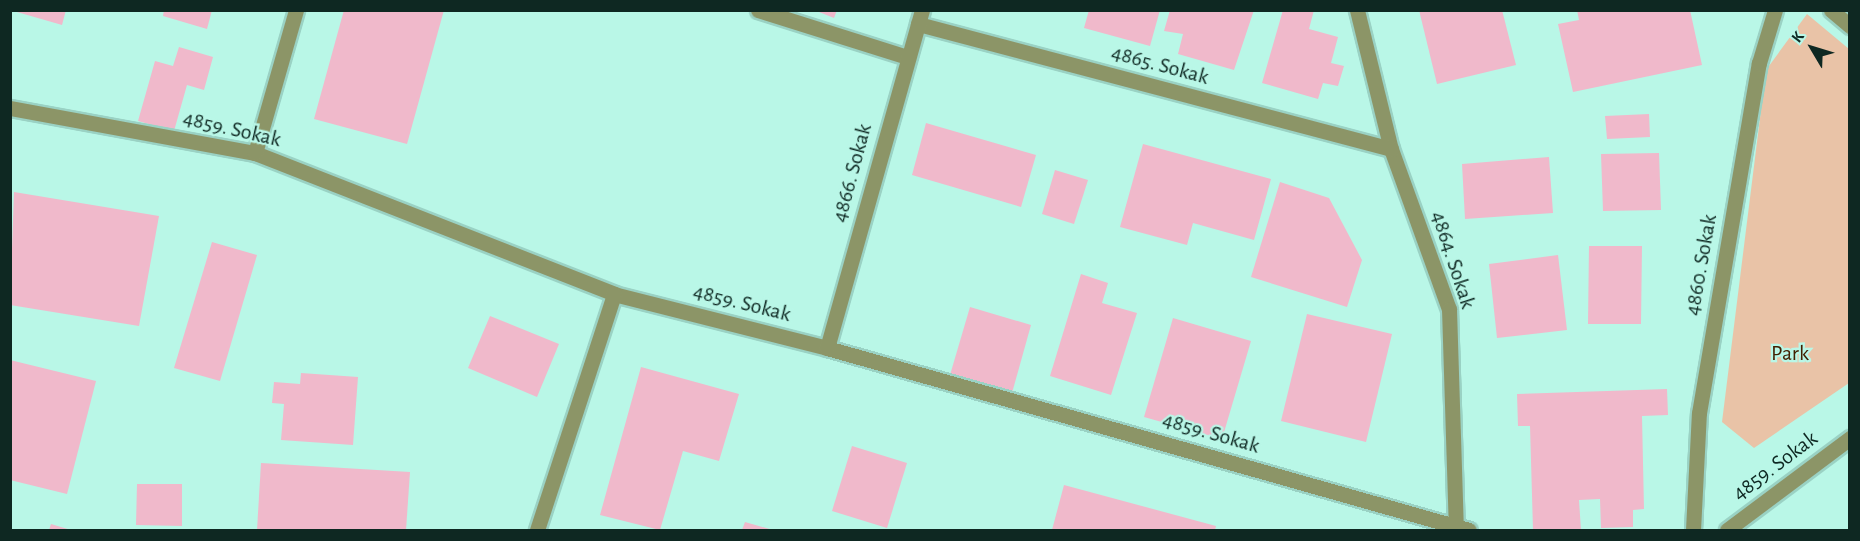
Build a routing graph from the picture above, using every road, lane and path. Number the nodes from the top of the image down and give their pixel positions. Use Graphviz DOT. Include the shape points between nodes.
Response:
graph roads {
  1 [pos="296,10"];
  2 [pos="758,10"];
  3 [pos="1357,10"];
  4 [pos="1775,10"];
  5 [pos="1831,10"];
  6 [pos="920,17"];
  7 [pos="1850,26"];
  8 [pos="907,57"];
  9 [pos="10,108"];
  10 [pos="1391,149"];
  11 [pos="255,153"];
  12 [pos="614,294"];
  13 [pos="828,348"];
  14 [pos="1850,438"];
  15 [pos="1460,529"];
  16 [pos="537,531"];
  17 [pos="1693,531"];
  18 [pos="1727,531"];
  1 -- 11 [label="street"];
  2 -- 8 [label="street"];
  3 -- 10 [label="street, 4864. Sokak"];
  4 -- 17 [label="street, 4860. Sokak" via="1759,63 1699,413"];
  5 -- 7 [label="street"];
  6 -- 8 [label="street, 4866. Sokak"];
  6 -- 10 [label="street, 4865. Sokak"];
  8 -- 13 [label="street, 4866. Sokak"];
  9 -- 11 [label="street, 4859. Sokak"];
  10 -- 15 [label="street, 4864. Sokak" via="1449,309"];
  11 -- 12 [label="street, 4859. Sokak"];
  12 -- 13 [label="street, 4859. Sokak"];
  12 -- 16 [label="street"];
  13 -- 15 [label="street, 4859. Sokak"];
  14 -- 18 [label="street, 4859. Sokak"];
}
